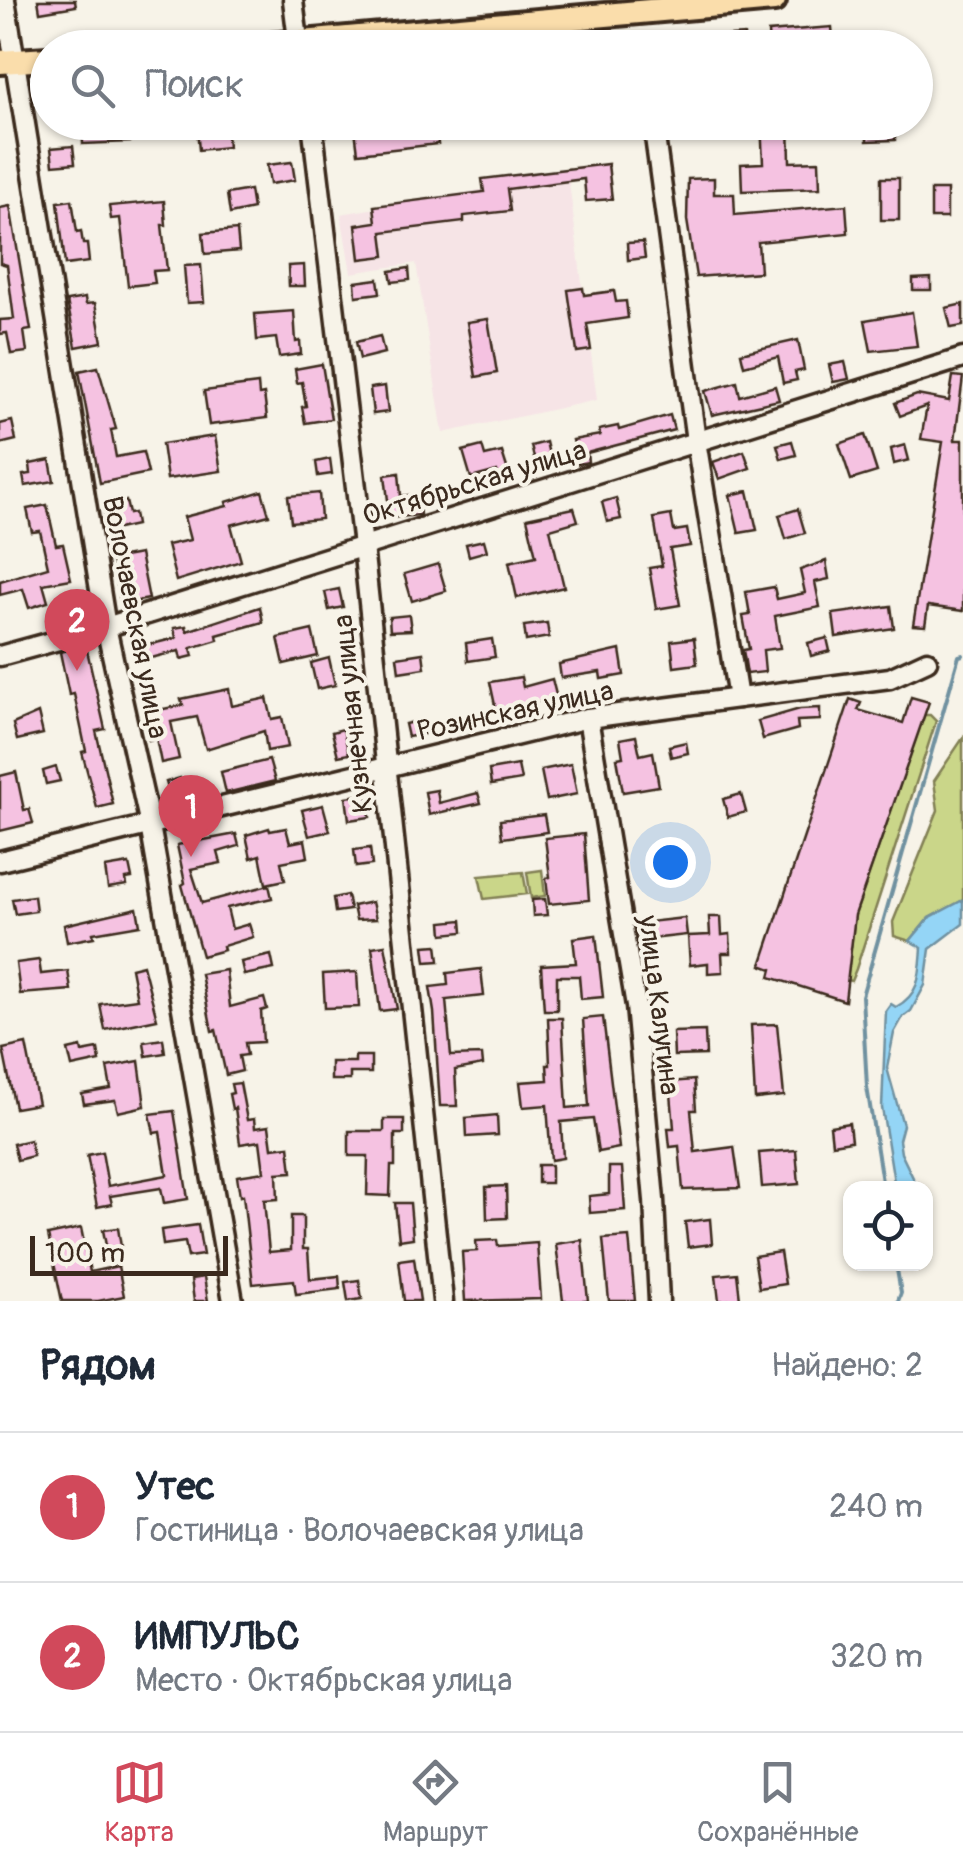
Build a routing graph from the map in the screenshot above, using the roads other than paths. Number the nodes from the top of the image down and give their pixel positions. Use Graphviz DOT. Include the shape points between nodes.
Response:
graph roads {
  1 [pos="5,0"];
  2 [pos="293,0"];
  3 [pos="774,0"];
  4 [pos="642,5"];
  5 [pos="296,30"];
  6 [pos="432,30"];
  7 [pos="30,59"];
  8 [pos="5,60"];
  9 [pos="314,140"];
  10 [pos="656,140"];
  11 [pos="963,358"];
  12 [pos="696,442"];
  13 [pos="363,546"];
  14 [pos="106,628"];
  15 [pos="0,656"];
  16 [pos="926,660"];
  17 [pos="738,698"];
  18 [pos="588,718"];
  19 [pos="384,766"];
  20 [pos="150,826"];
  21 [pos="0,861"];
  22 [pos="234,1301"];
  23 [pos="443,1301"];
  24 [pos="659,1301"];
  1 -- 8 [label="street, Волочаевская улица"];
  2 -- 5 [label="street"];
  3 -- 4 [label="main road"];
  4 -- 6 [label="main road"];
  7 -- 8 [label="main road"];
  8 -- 14 [label="street, Волочаевская улица"];
  9 -- 13 [label="street, Кузнечная улица"];
  10 -- 12 [label="street"];
  11 -- 12 [label="street, Октябрьская улица"];
  12 -- 13 [label="street, Октябрьская улица"];
  12 -- 17 [label="street"];
  13 -- 14 [label="street, Октябрьская улица"];
  13 -- 19 [label="street, Кузнечная улица"];
  14 -- 15 [label="street, Октябрьская улица"];
  14 -- 20 [label="street, Волочаевская улица"];
  16 -- 17 [label="street, Розинская улица" via="890,678"];
  17 -- 18 [label="street, Розинская улица"];
  18 -- 19 [label="street, Розинская улица"];
  18 -- 24 [label="street, улица Калугина" via="636,1006"];
  19 -- 20 [label="street, Розинская улица"];
  19 -- 23 [label="street, Кузнечная улица"];
  20 -- 21 [label="street, Розинская улица"];
  20 -- 22 [label="street, Волочаевская улица"];
}
